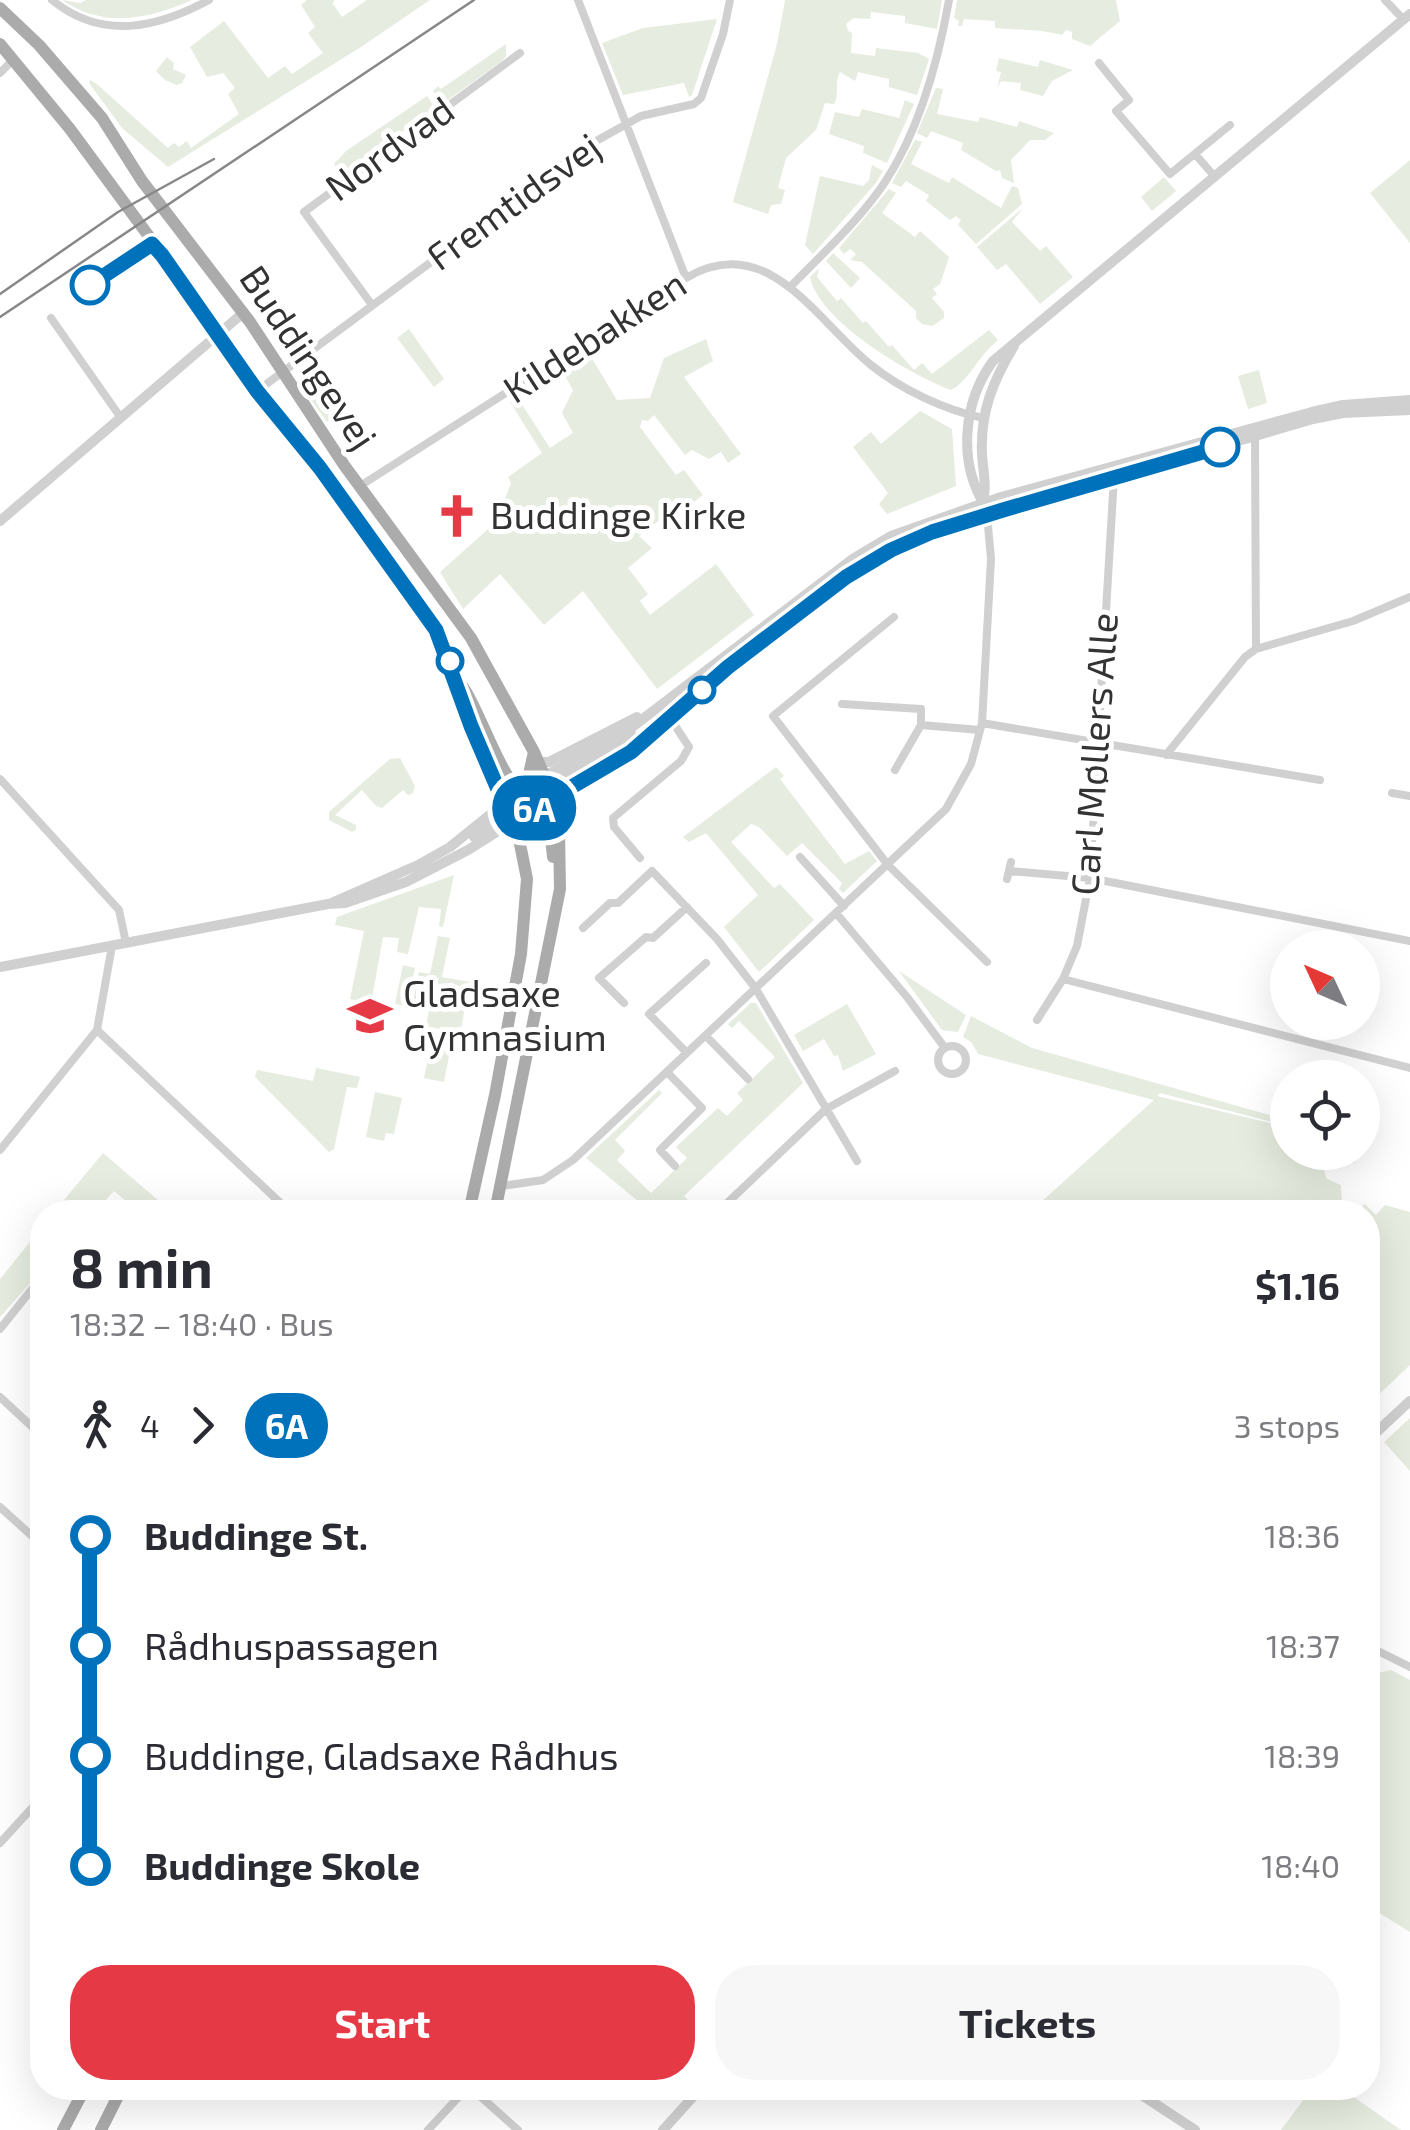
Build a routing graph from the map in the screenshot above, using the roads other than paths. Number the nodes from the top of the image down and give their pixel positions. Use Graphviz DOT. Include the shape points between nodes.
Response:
graph roads {
  1 [pos="52,0"];
  2 [pos="210,0"];
  3 [pos="578,0"];
  4 [pos="730,0"];
  5 [pos="949,0"];
  6 [pos="1385,0"];
  7 [pos="0,8"];
  8 [pos="1408,20"];
  9 [pos="0,44"];
  10 [pos="520,53"];
  11 [pos="14,60"];
  12 [pos="1099,63"];
  13 [pos="0,74"];
  14 [pos="626,124"];
  15 [pos="1230,126"];
  16 [pos="1195,154"];
  17 [pos="1215,177"];
  18 [pos="686,278"];
  19 [pos="791,286"];
  20 [pos="372,305"];
  21 [pos="239,316"];
  22 [pos="51,318"];
  23 [pos="219,333"];
  24 [pos="1016,344"];
  25 [pos="282,372"];
  26 [pos="257,391"];
  27 [pos="1410,400"];
  28 [pos="1410,410"];
  29 [pos="968,415"];
  30 [pos="121,418"];
  31 [pos="983,418"];
  32 [pos="1255,437"];
  33 [pos="1114,477"];
  34 [pos="1064,481"];
  35 [pos="360,486"];
  36 [pos="983,502"];
  37 [pos="987,515"];
  38 [pos="0,520"];
  39 [pos="891,550"];
  40 [pos="1410,598"];
  41 [pos="894,617"];
  42 [pos="1256,648"];
  43 [pos="454,672"];
  44 [pos="661,704"];
  45 [pos="842,704"];
  46 [pos="671,718"];
  47 [pos="921,726"];
  48 [pos="981,727"];
  49 [pos="1096,743"];
  50 [pos="1166,755"];
  51 [pos="536,757"];
  52 [pos="896,770"];
  53 [pos="0,779"];
  54 [pos="1320,780"];
  55 [pos="548,786"];
  56 [pos="1392,793"];
  57 [pos="1410,796"];
  58 [pos="520,809"];
  59 [pos="800,857"];
  60 [pos="640,858"];
  61 [pos="888,865"];
  62 [pos="1009,871"];
  63 [pos="1090,878"];
  64 [pos="328,904"];
  65 [pos="844,906"];
  66 [pos="686,908"];
  67 [pos="836,913"];
  68 [pos="556,914"];
  69 [pos="583,928"];
  70 [pos="1410,942"];
  71 [pos="126,943"];
  72 [pos="112,946"];
  73 [pos="987,962"];
  74 [pos="706,963"];
  75 [pos="0,967"];
  76 [pos="1063,979"];
  77 [pos="756,989"];
  78 [pos="624,1003"];
  79 [pos="1037,1020"];
  80 [pos="97,1030"];
  81 [pos="706,1036"];
  82 [pos="945,1048"];
  83 [pos="687,1054"];
  84 [pos="1410,1068"];
  85 [pos="896,1071"];
  86 [pos="667,1072"];
  87 [pos="748,1079"];
  88 [pos="826,1109"];
  89 [pos="0,1150"];
  90 [pos="857,1160"];
  91 [pos="675,1166"];
  92 [pos="502,1186"];
  93 [pos="277,1200"];
  94 [pos="472,1200"];
  95 [pos="498,1200"];
  96 [pos="731,1200"];
  97 [pos="30,1292"];
  98 [pos="0,1329"];
  99 [pos="0,1397"];
  100 [pos="1410,1401"];
  101 [pos="30,1425"];
  102 [pos="1380,1429"];
  103 [pos="0,1508"];
  104 [pos="30,1534"];
  105 [pos="1380,1652"];
  106 [pos="1410,1667"];
  107 [pos="30,1810"];
  108 [pos="0,1843"];
  109 [pos="79,2100"];
  110 [pos="116,2100"];
  111 [pos="462,2100"];
  112 [pos="486,2100"];
  113 [pos="690,2100"];
  114 [pos="1149,2100"];
  115 [pos="64,2130"];
  116 [pos="101,2130"];
  117 [pos="428,2130"];
  118 [pos="518,2130"];
  119 [pos="663,2130"];
  120 [pos="1195,2130"];
  1 -- 2 [label="street" via="92,22 130,28"];
  3 -- 14 [label="street"];
  4 -- 14 [label="street, Fremtidsvej" via="700,98"];
  5 -- 19 [label="street" via="926,93 886,181"];
  6 -- 8 [label="street"];
  7 -- 21 [label="main road, Buddingevej" via="102,118"];
  8 -- 17 [label="street"];
  9 -- 11 [label="main road, Buddingevej"];
  10 -- 20 [label="street, Nordvad" via="304,212"];
  11 -- 13 [label="street"];
  11 -- 23 [label="main road, Buddingevej"];
  12 -- 16 [label="street" via="1129,100 1116,110 1170,174"];
  14 -- 18 [label="street"];
  14 -- 20 [label="street, Fremtidsvej"];
  15 -- 16 [label="street"];
  16 -- 17 [label="street"];
  17 -- 24 [label="street"];
  18 -- 19 [label="street, Kildebakken" via="732,264"];
  18 -- 35 [label="street, Kildebakken"];
  19 -- 29 [label="street, Kildebakken" via="872,366"];
  20 -- 25 [label="street, Fremtidsvej"];
  21 -- 23 [label="street"];
  21 -- 25 [label="main road, Buddingevej"];
  22 -- 30 [label="street"];
  23 -- 26 [label="main road, Buddingevej"];
  23 -- 30 [label="street"];
  24 -- 29 [label="street" via="988,368"];
  24 -- 31 [label="street" via="994,381"];
  25 -- 26 [label="street, Fremtidsvej"];
  25 -- 35 [label="main road, Buddingevej"];
  26 -- 43 [label="main road, Buddingevej" via="436,630"];
  27 -- 34 [label="street" via="1312,412"];
  28 -- 32 [label="street" via="1338,414"];
  29 -- 31 [label="street, Kildebakken"];
  29 -- 36 [label="street" via="970,467"];
  30 -- 38 [label="street"];
  31 -- 36 [label="street"];
  32 -- 33 [label="street"];
  32 -- 42 [label="street"];
  33 -- 37 [label="street"];
  33 -- 49 [label="street, Carl Møllers Alle"];
  34 -- 36 [label="street"];
  34 -- 37 [label="street"];
  35 -- 51 [label="main road, Buddingevej" via="470,638"];
  36 -- 37 [label="street"];
  36 -- 39 [label="street"];
  36 -- 44 [label="street" via="872,546"];
  37 -- 39 [label="street"];
  37 -- 48 [label="street" via="991,570"];
  39 -- 46 [label="street" via="728,667"];
  40 -- 42 [label="street"];
  41 -- 61 [label="street" via="773,716"];
  42 -- 50 [label="street"];
  43 -- 58 [label="main road" via="477,707"];
  43 -- 58 [label="main road, Buddingevej" via="471,726"];
  44 -- 46 [label="street"];
  44 -- 51 [label="street" via="550,762"];
  44 -- 55 [label="street"];
  45 -- 47 [label="street" via="921,709"];
  46 -- 55 [label="street" via="624,757"];
  46 -- 60 [label="street" via="689,744 686,756 612,820"];
  47 -- 48 [label="street"];
  47 -- 52 [label="street"];
  48 -- 49 [label="street"];
  48 -- 61 [label="street" via="971,764 946,809"];
  49 -- 50 [label="street"];
  49 -- 63 [label="street, Carl Møllers Alle"];
  50 -- 54 [label="street"];
  51 -- 55 [label="main road, Buddingevej"];
  51 -- 58 [label="main road"];
  53 -- 71 [label="street" via="119,910"];
  55 -- 58 [label="main road"];
  55 -- 58 [label="street"];
  55 -- 68 [label="main road, Buddingevej" via="559,830"];
  56 -- 57 [label="street"];
  58 -- 64 [label="street"];
  58 -- 64 [label="street" via="438,865 345,904"];
  58 -- 68 [label="main road" via="549,828"];
  58 -- 94 [label="main road" via="524,935"];
  59 -- 65 [label="street"];
  61 -- 65 [label="street"];
  61 -- 73 [label="street"];
  62 -- 63 [label="street"];
  63 -- 70 [label="street"];
  63 -- 76 [label="street, Carl Møllers Alle" via="1084,921"];
  64 -- 71 [label="street"];
  65 -- 67 [label="street"];
  66 -- 69 [label="street" via="652,872"];
  66 -- 77 [label="street"];
  66 -- 78 [label="street" via="599,978"];
  67 -- 77 [label="street"];
  67 -- 82 [label="street"];
  68 -- 92 [label="main road"];
  71 -- 72 [label="street"];
  72 -- 75 [label="street"];
  72 -- 80 [label="street"];
  74 -- 83 [label="street" via="650,1014"];
  76 -- 79 [label="street, Carl Møllers Alle"];
  76 -- 84 [label="street"];
  77 -- 81 [label="street"];
  77 -- 88 [label="street"];
  80 -- 89 [label="street"];
  80 -- 93 [label="street"];
  81 -- 83 [label="street"];
  81 -- 87 [label="street"];
  83 -- 86 [label="street"];
  85 -- 88 [label="street"];
  86 -- 91 [label="street" via="702,1108 660,1150"];
  86 -- 92 [label="street" via="554,1175"];
  88 -- 90 [label="street"];
  88 -- 96 [label="street"];
  92 -- 95 [label="main road"];
  97 -- 98 [label="street"];
  99 -- 101 [label="street"];
  100 -- 102 [label="street"];
  103 -- 104 [label="street"];
  105 -- 106 [label="street"];
  107 -- 108 [label="street"];
  109 -- 115 [label="main road"];
  110 -- 116 [label="main road"];
  111 -- 117 [label="street"];
  112 -- 118 [label="street"];
  113 -- 119 [label="street"];
  114 -- 120 [label="street"];
}
